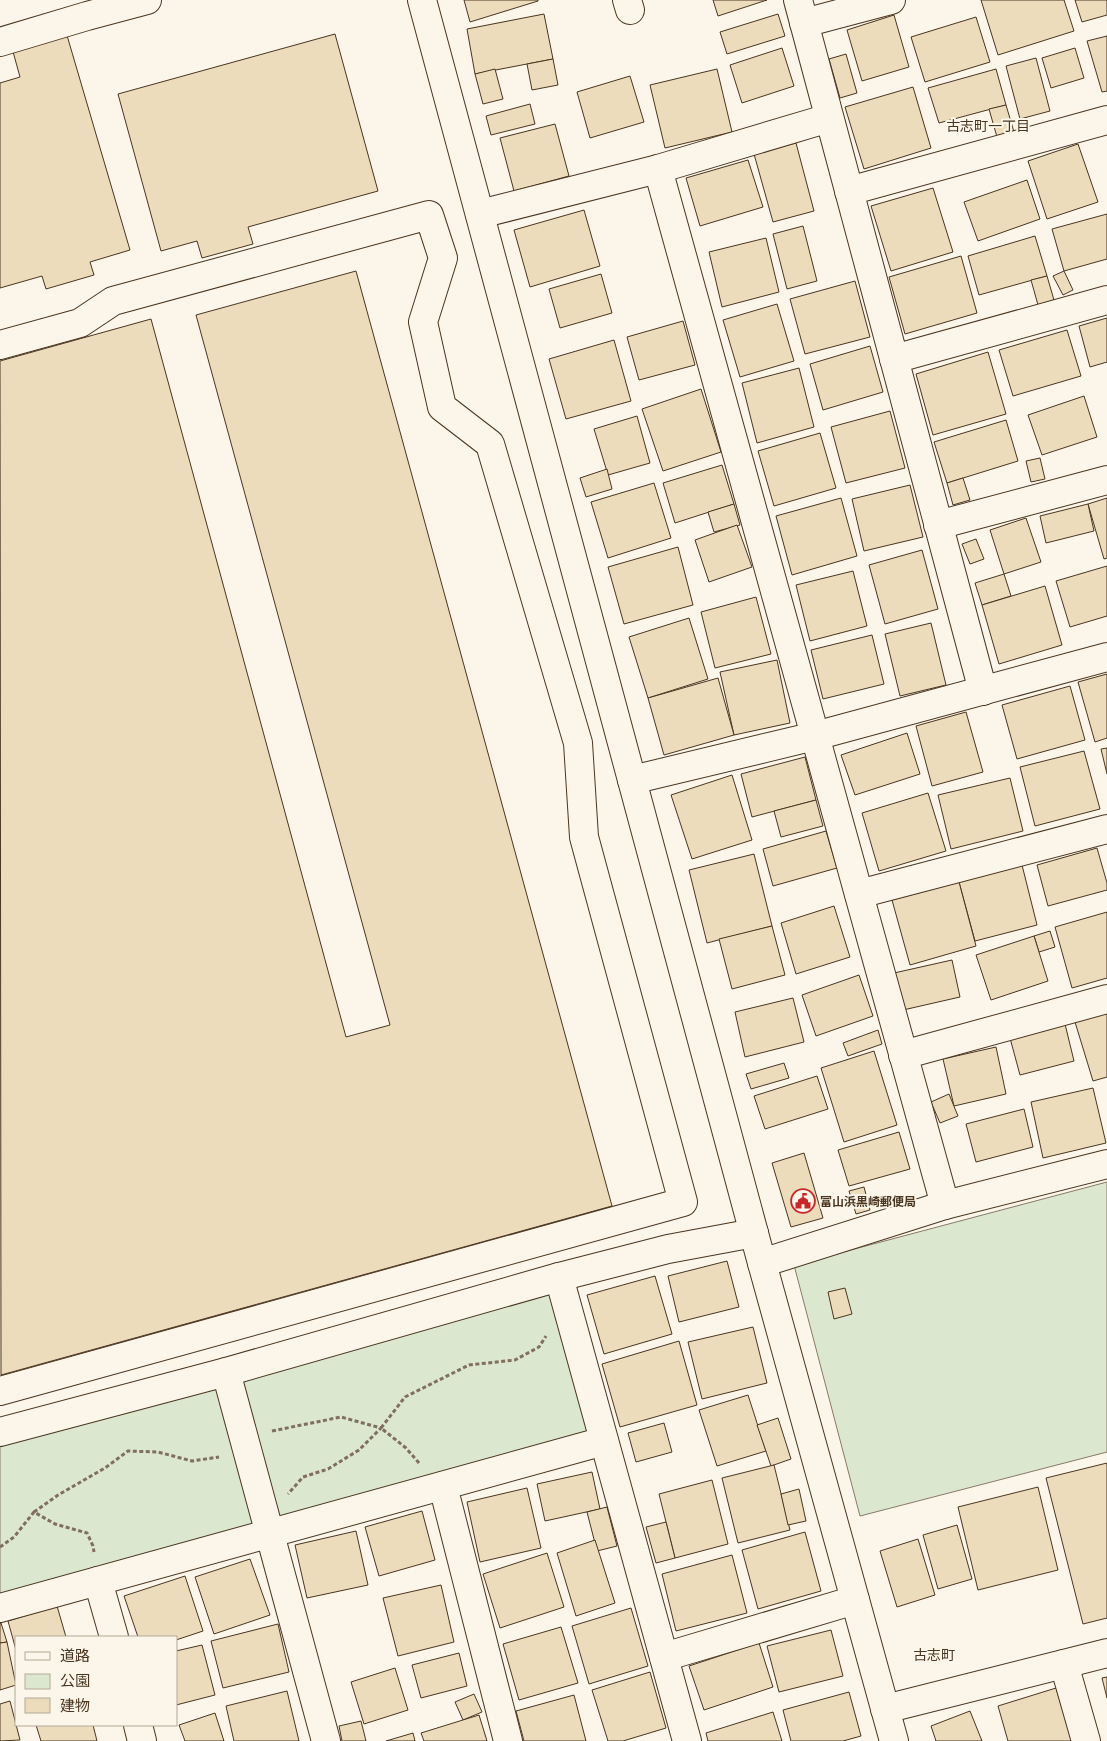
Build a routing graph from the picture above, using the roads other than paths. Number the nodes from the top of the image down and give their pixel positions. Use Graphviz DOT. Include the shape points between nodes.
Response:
graph roads {
  1 [pos="147,0"];
  2 [pos="422,0"];
  3 [pos="891,0"];
  4 [pos="801,11"];
  5 [pos="0,42"];
  6 [pos="829,118"];
  7 [pos="1107,120"];
  8 [pos="658,169"];
  9 [pos="849,191"];
  10 [pos="480,214"];
  11 [pos="1107,300"];
  12 [pos="0,344"];
  13 [pos="894,359"];
  14 [pos="1107,480"];
  15 [pos="938,525"];
  16 [pos="1107,657"];
  17 [pos="983,691"];
  18 [pos="815,736"];
  19 [pos="632,780"];
  20 [pos="1107,829"];
  21 [pos="859,894"];
  22 [pos="1107,999"];
  23 [pos="903,1055"];
  24 [pos="1107,1164"];
  25 [pos="945,1205"];
  26 [pos="754,1233"];
  27 [pos="762,1263"];
  28 [pos="559,1277"];
  29 [pos="226,1372"];
  30 [pos="0,1391"];
  31 [pos="0,1432"];
  32 [pos="604,1441"];
  33 [pos="442,1486"];
  34 [pos="270,1534"];
  35 [pos="98,1581"];
  36 [pos="855,1600"];
  37 [pos="0,1608"];
  38 [pos="114,1636"];
  39 [pos="1107,1653"];
  40 [pos="664,1657"];
  41 [pos="1064,1664"];
  42 [pos="885,1709"];
  43 [pos="138,1726"];
  44 [pos="142,1741"];
  45 [pos="326,1741"];
  46 [pos="508,1741"];
  47 [pos="687,1741"];
  48 [pos="894,1741"];
  49 [pos="1086,1741"];
  1 -- 5 [label="street"];
  2 -- 10 [label="street"];
  3 -- 4 [label="street"];
  4 -- 6 [label="street"];
  6 -- 8 [label="street"];
  6 -- 9 [label="street"];
  7 -- 9 [label="street"];
  8 -- 10 [label="street"];
  8 -- 18 [label="street"];
  9 -- 13 [label="street"];
  10 -- 19 [label="street"];
  11 -- 13 [label="street"];
  12 -- 30 [label="street" via="80,323 113,301 429,215 443,258 423,322 442,407 490,444 578,743 584,836 683,1202"];
  13 -- 15 [label="street"];
  14 -- 15 [label="street"];
  15 -- 17 [label="street"];
  16 -- 17 [label="street"];
  17 -- 18 [label="street"];
  18 -- 19 [label="street"];
  18 -- 21 [label="street"];
  19 -- 26 [label="street"];
  20 -- 21 [label="street"];
  21 -- 23 [label="street"];
  22 -- 23 [label="street"];
  23 -- 25 [label="street"];
  24 -- 25 [label="street"];
  25 -- 27 [label="street"];
  26 -- 27 [label="street"];
  26 -- 28 [label="street" via="668,1249"];
  27 -- 36 [label="street"];
  28 -- 29 [label="street"];
  28 -- 32 [label="street"];
  29 -- 31 [label="street"];
  29 -- 34 [label="street"];
  32 -- 33 [label="street"];
  32 -- 40 [label="street"];
  33 -- 34 [label="street"];
  33 -- 46 [label="street"];
  34 -- 35 [label="street"];
  34 -- 45 [label="street"];
  35 -- 37 [label="street"];
  35 -- 38 [label="street"];
  36 -- 40 [label="street"];
  36 -- 42 [label="street"];
  39 -- 41 [label="street"];
  40 -- 47 [label="street"];
  41 -- 42 [label="street"];
  41 -- 49 [label="street"];
  42 -- 48 [label="street"];
  43 -- 44 [label="street"];
}
